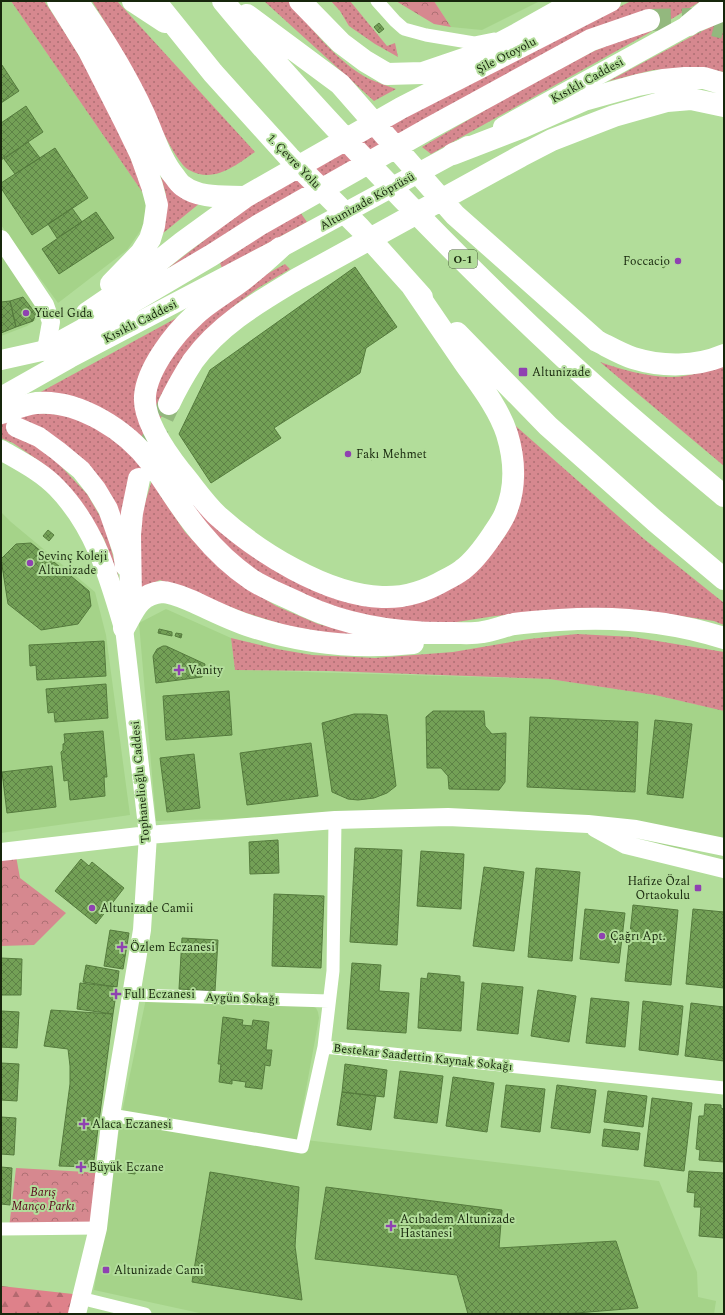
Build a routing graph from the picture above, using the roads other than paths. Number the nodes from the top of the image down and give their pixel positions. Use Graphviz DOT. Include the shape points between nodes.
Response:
graph roads {
  1 [pos="58,1"];
  2 [pos="77,1"];
  3 [pos="133,1"];
  4 [pos="155,1"];
  5 [pos="223,1"];
  6 [pos="227,1"];
  7 [pos="300,1"];
  8 [pos="377,1"];
  9 [pos="574,1"];
  10 [pos="610,1"];
  11 [pos="718,1"];
  12 [pos="724,11"];
  13 [pos="649,20"];
  14 [pos="689,25"];
  15 [pos="179,32"];
  16 [pos="517,33"];
  17 [pos="473,56"];
  18 [pos="724,84"];
  19 [pos="724,106"];
  20 [pos="401,108"];
  21 [pos="453,154"];
  22 [pos="245,197"];
  23 [pos="1,239"];
  24 [pos="280,248"];
  25 [pos="412,286"];
  26 [pos="88,313"];
  27 [pos="46,350"];
  28 [pos="724,355"];
  29 [pos="1,360"];
  30 [pos="1,397"];
  31 [pos="169,404"];
  32 [pos="8,420"];
  33 [pos="1,450"];
  34 [pos="139,479"];
  35 [pos="724,496"];
  36 [pos="724,579"];
  37 [pos="131,598"];
  38 [pos="124,628"];
  39 [pos="482,632"];
  40 [pos="724,638"];
  41 [pos="336,820"];
  42 [pos="588,824"];
  43 [pos="148,835"];
  44 [pos="724,847"];
  45 [pos="1,852"];
  46 [pos="724,869"];
  47 [pos="131,995"];
  48 [pos="329,1001"];
  49 [pos="324,1047"];
  50 [pos="724,1088"];
  51 [pos="111,1115"];
  52 [pos="98,1228"];
  53 [pos="1,1229"];
  54 [pos="79,1306"];
  55 [pos="145,1314"];
  1 -- 26 [label="highway" via="116,102 141,155 157,205 150,240"];
  2 -- 22 [label="highway" via="112,54 144,114 166,167 182,186 206,195"];
  3 -- 15 [label="highway"];
  4 -- 15 [label="highway"];
  5 -- 35 [label="highway, O-1" via="298,88 407,204 558,352"];
  6 -- 28 [label="highway" via="340,84 455,215 598,341 634,358 676,365 698,363"];
  7 -- 17 [label="highway" via="341,44 388,74 423,73"];
  8 -- 16 [label="street" via="404,28 426,35 474,43"];
  9 -- 16 [label="main road"];
  10 -- 20 [label="highway, Şile Otoyolu"];
  11 -- 14 [label="highway"];
  12 -- 14 [label="main road, Kısıklı Caddesi"];
  13 -- 27 [label="highway" via="591,40 428,129"];
  14 -- 21 [label="main road, Kısıklı Caddesi"];
  15 -- 25 [label="highway, 1. Çevre Yolu" via="289,157 360,228"];
  16 -- 17 [label="main road"];
  17 -- 20 [label="main road" via="426,87"];
  18 -- 21 [label="highway" via="704,78 685,78 638,85 584,100 524,127"];
  19 -- 31 [label="highway" via="691,99 667,101 614,116 552,140 476,180 297,279 230,323 209,342 190,366"];
  20 -- 22 [label="highway"];
  21 -- 24 [label="main road, Altunizade Köprüsü"];
  22 -- 26 [label="highway"];
  23 -- 27 [label="street" via="45,305 51,322"];
  24 -- 25 [label="highway" via="194,316 168,344 152,370 145,397 149,421 170,458 193,487 216,514 244,538 292,568 324,583 357,594 383,597 409,595 434,586 463,570 486,545 505,514 513,489 512,460 503,422 482,386"];
  24 -- 30 [label="main road, Kısıklı Caddesi"];
  25 -- 36 [label="highway" via="548,426"];
  26 -- 27 [label="highway"];
  27 -- 29 [label="main road"];
  32 -- 37 [label="main road" via="58,451 81,470 96,489 108,509 123,552"];
  32 -- 39 [label="highway" via="21,407 37,403 72,408 111,425 136,445 183,510 216,549 253,580 305,606 355,624 384,629 445,633"];
  33 -- 38 [label="main road" via="28,465 57,487 86,525 110,580"];
  34 -- 37 [label="highway" via="130,535"];
  37 -- 38 [label="main road"];
  38 -- 39 [label="highway" via="138,602 150,594 163,592 178,595 252,627 281,636 323,642 400,644"];
  38 -- 43 [label="street, Tophanelioğlu Caddesi"];
  39 -- 40 [label="highway" via="516,624 593,618 636,620 681,627"];
  41 -- 42 [label="street" via="448,817"];
  41 -- 43 [label="street"];
  41 -- 48 [label="street, Bestekar Saadettin Kaynak Sokağı" via="333,971"];
  42 -- 44 [label="street" via="636,830"];
  42 -- 46 [label="street" via="626,845"];
  43 -- 45 [label="street"];
  43 -- 47 [label="street, Tophanelioğlu Caddesi" via="142,930"];
  47 -- 48 [label="street, Aygün Sokağı"];
  47 -- 51 [label="street, Tophanelioğlu Caddesi"];
  48 -- 49 [label="street, Bestekar Saadettin Kaynak Sokağı"];
  49 -- 50 [label="street, Bestekar Saadettin Kaynak Sokağı"];
  49 -- 51 [label="street" via="302,1147"];
  51 -- 52 [label="street, Tophanelioğlu Caddesi"];
  52 -- 53 [label="street"];
  52 -- 54 [label="street, Tophanelioğlu Caddesi"];
  54 -- 55 [label="street"];
}
